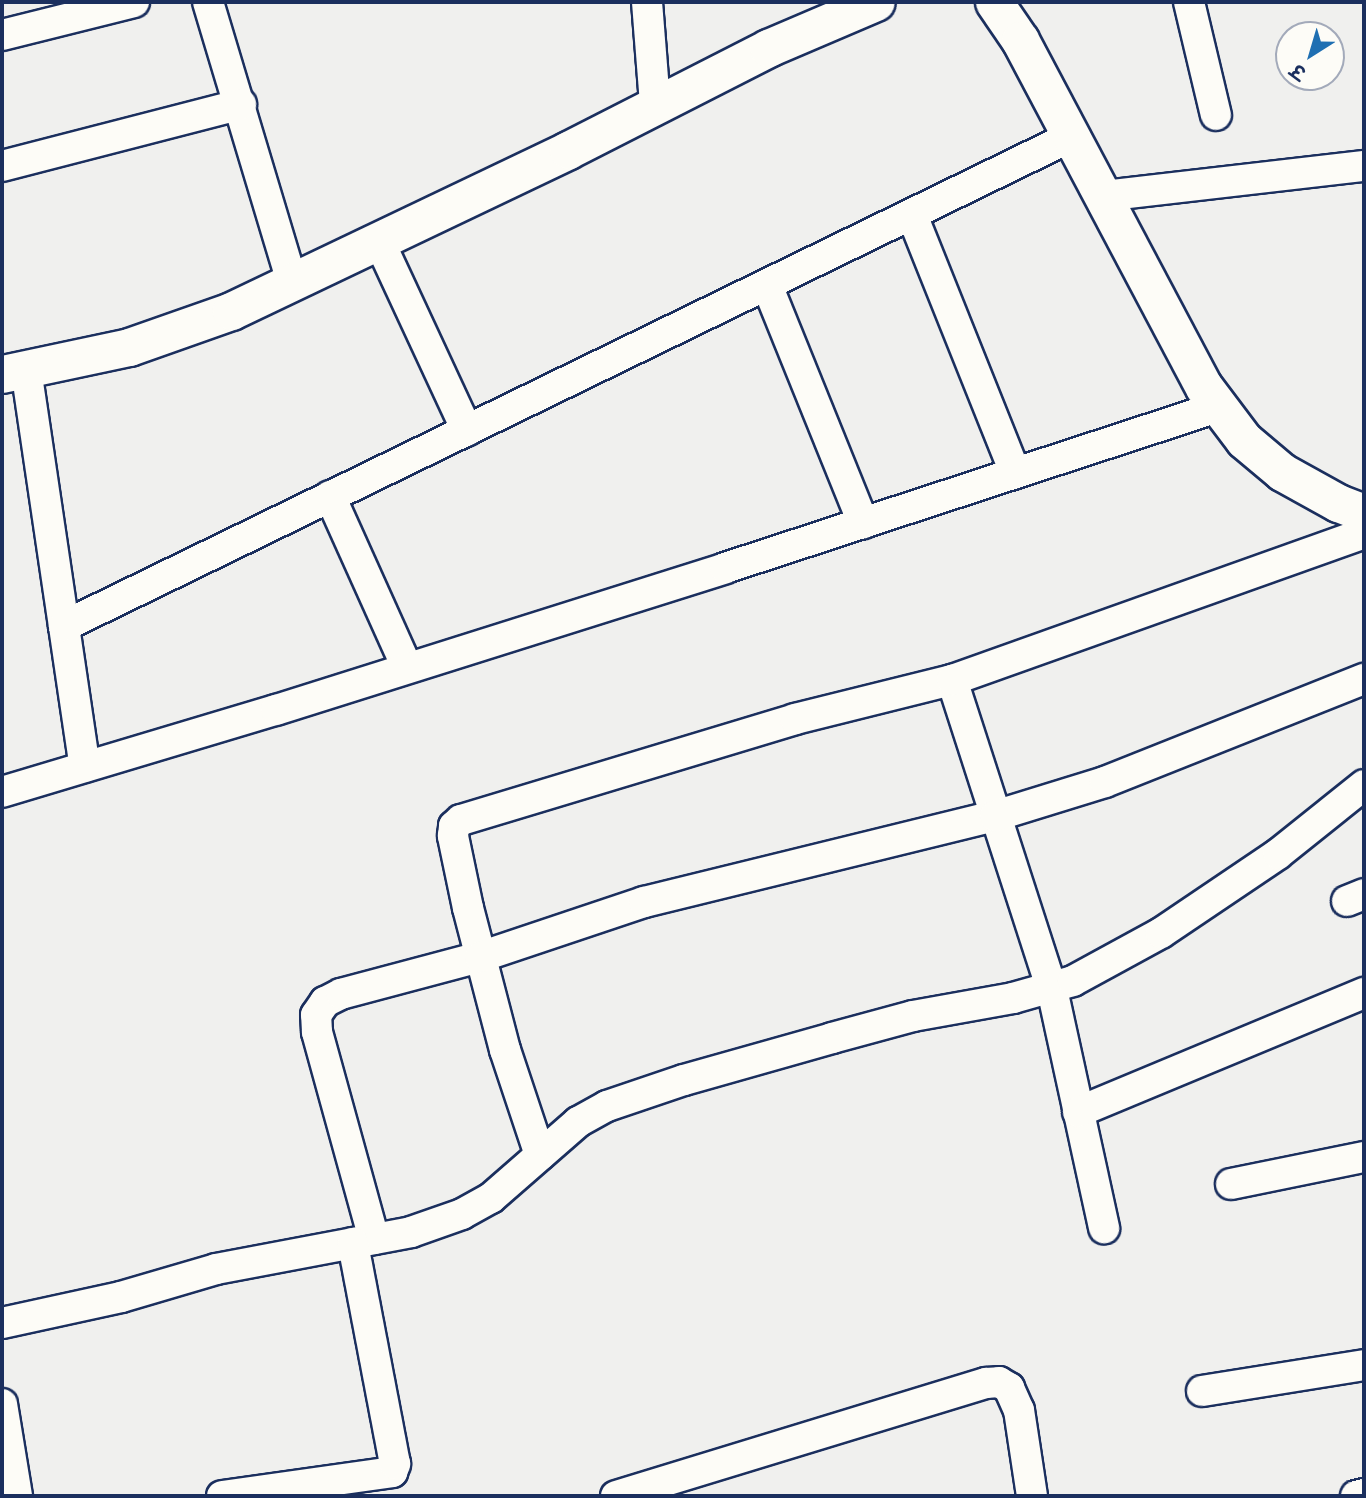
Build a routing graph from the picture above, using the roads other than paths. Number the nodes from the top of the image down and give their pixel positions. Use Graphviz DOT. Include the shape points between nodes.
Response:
graph roads {
  1 [pos="134,2"];
  2 [pos="208,2"];
  3 [pos="647,2"];
  4 [pos="876,2"];
  5 [pos="994,2"];
  6 [pos="1189,2"];
  7 [pos="2,35"];
  8 [pos="241,104"];
  9 [pos="655,104"];
  10 [pos="1216,115"];
  11 [pos="1072,136"];
  12 [pos="2,166"];
  13 [pos="1364,166"];
  14 [pos="1104,196"];
  15 [pos="912,215"];
  16 [pos="379,241"];
  17 [pos="292,282"];
  18 [pos="767,285"];
  19 [pos="14,371"];
  20 [pos="1218,407"];
  21 [pos="467,430"];
  22 [pos="1015,473"];
  23 [pos="330,496"];
  24 [pos="1364,513"];
  25 [pos="863,523"];
  26 [pos="1364,533"];
  27 [pos="64,626"];
  28 [pos="407,667"];
  29 [pos="1364,678"];
  30 [pos="952,680"];
  31 [pos="85,766"];
  32 [pos="1364,785"];
  33 [pos="2,792"];
  34 [pos="995,816"];
  35 [pos="480,957"];
  36 [pos="1052,989"];
  37 [pos="1364,993"];
  38 [pos="1078,1112"];
  39 [pos="540,1155"];
  40 [pos="1364,1157"];
  41 [pos="1231,1184"];
  42 [pos="1104,1228"];
  43 [pos="363,1241"];
  44 [pos="2,1323"];
  45 [pos="1364,1365"];
  46 [pos="1202,1391"];
  47 [pos="2,1404"];
  48 [pos="659,1490"];
  49 [pos="1364,1494"];
  50 [pos="17,1496"];
  51 [pos="222,1496"];
  52 [pos="616,1496"];
  53 [pos="1032,1496"];
  54 [pos="1356,1496"];
  1 -- 7 [label="street"];
  2 -- 8 [label="street"];
  3 -- 9 [label="street"];
  4 -- 9 [label="street"];
  5 -- 11 [label="street"];
  6 -- 10 [label="street"];
  8 -- 12 [label="street"];
  8 -- 17 [label="street"];
  9 -- 16 [label="street"];
  11 -- 14 [label="street"];
  11 -- 15 [label="street"];
  13 -- 14 [label="street"];
  14 -- 20 [label="street"];
  15 -- 18 [label="street"];
  15 -- 22 [label="street"];
  16 -- 17 [label="street"];
  16 -- 21 [label="street"];
  17 -- 19 [label="street" via="168,334"];
  18 -- 21 [label="street"];
  18 -- 25 [label="street"];
  19 -- 27 [label="street"];
  20 -- 22 [label="street"];
  20 -- 24 [label="street" via="1244,440 1283,472"];
  21 -- 23 [label="street"];
  22 -- 25 [label="street"];
  23 -- 27 [label="street"];
  23 -- 28 [label="street"];
  25 -- 28 [label="street"];
  26 -- 30 [label="street"];
  27 -- 31 [label="street"];
  28 -- 31 [label="street"];
  29 -- 34 [label="street" via="1105,782"];
  30 -- 34 [label="street"];
  30 -- 35 [label="street" via="795,719 461,820 454,826 453,836"];
  31 -- 33 [label="street"];
  32 -- 36 [label="street" via="1278,854 1161,933"];
  34 -- 35 [label="street" via="712,883"];
  34 -- 36 [label="street"];
  35 -- 39 [label="street"];
  35 -- 43 [label="street" via="341,994 325,1002 316,1015"];
  36 -- 38 [label="street"];
  36 -- 39 [label="street" via="913,1016 684,1080 578,1122"];
  37 -- 38 [label="street"];
  38 -- 42 [label="street"];
  39 -- 43 [label="street" via="491,1198 461,1214 411,1232"];
  40 -- 41 [label="street"];
  43 -- 44 [label="street" via="216,1269 121,1297"];
  43 -- 51 [label="street" via="395,1464 392,1472"];
  45 -- 46 [label="street"];
  47 -- 50 [label="street"];
  48 -- 52 [label="street"];
  48 -- 53 [label="street" via="986,1382 999,1382 1013,1394 1019,1410"];
  49 -- 54 [label="street"];
}
